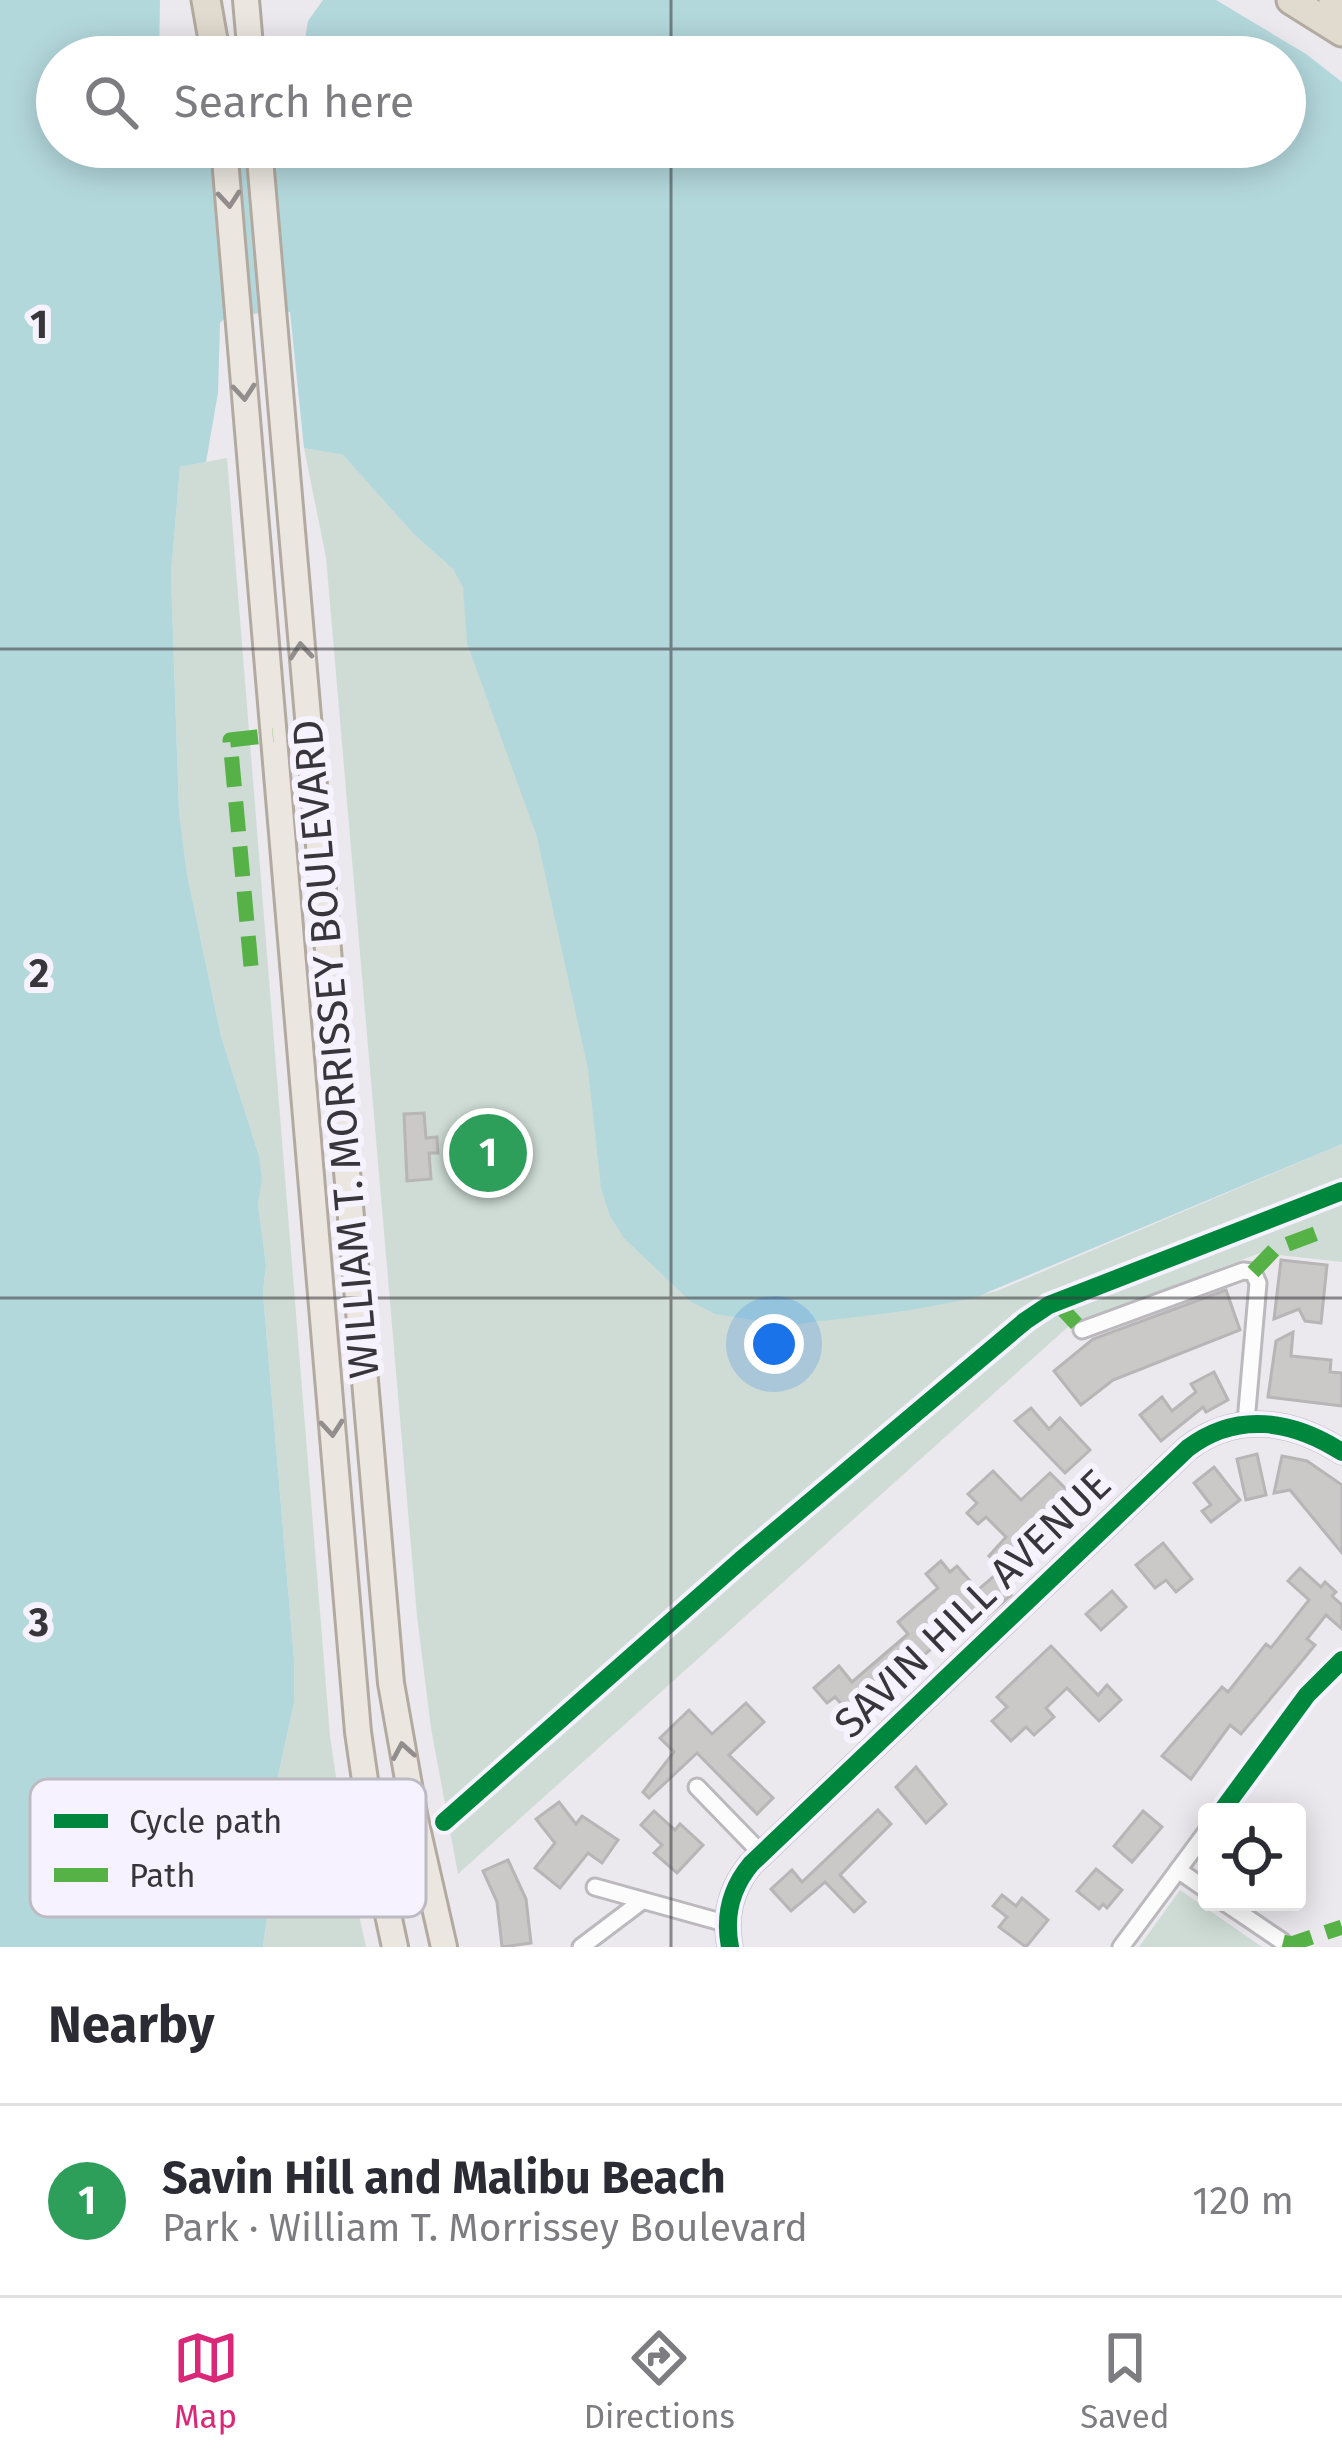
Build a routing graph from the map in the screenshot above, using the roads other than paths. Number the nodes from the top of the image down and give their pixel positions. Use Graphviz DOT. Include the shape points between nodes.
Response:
graph roads {
  1 [pos="209,0"];
  2 [pos="246,0"];
  3 [pos="1291,0"];
  4 [pos="1319,0"];
  5 [pos="1333,0"];
  6 [pos="1342,4"];
  7 [pos="1342,18"];
  8 [pos="1342,32"];
  9 [pos="214,36"];
  10 [pos="249,36"];
  11 [pos="226,168"];
  12 [pos="261,168"];
  13 [pos="1082,1330"];
  14 [pos="1246,1423"];
  15 [pos="1342,1452"];
  16 [pos="1342,1660"];
  17 [pos="365,1779"];
  18 [pos="408,1779"];
  19 [pos="697,1787"];
  20 [pos="1228,1803"];
  21 [pos="1198,1843"];
  22 [pos="761,1853"];
  23 [pos="426,1867"];
  24 [pos="1178,1870"];
  25 [pos="1198,1884"];
  26 [pos="595,1887"];
  27 [pos="642,1901"];
  28 [pos="1237,1911"];
  29 [pos="389,1917"];
  30 [pos="728,1924"];
  31 [pos="1283,1942"];
  32 [pos="395,1947"];
  33 [pos="445,1947"];
  34 [pos="581,1947"];
  35 [pos="730,1947"];
  36 [pos="1121,1947"];
  1 -- 9 [label="highway"];
  2 -- 10 [label="main road"];
  3 -- 8 [label="highway"];
  4 -- 7 [label="highway"];
  5 -- 6 [label="highway"];
  11 -- 17 [label="main road, WILLIAM T. MORRISSEY BOULEVARD, one-way"];
  18 -- 12 [label="main road, WILLIAM T. MORRISSEY BOULEVARD, one-way" via="392,1683"];
  13 -- 14 [label="street" via="1253,1272"];
  14 -- 15 [label="street" via="1298,1431"];
  14 -- 22 [label="street, SAVIN HILL AVENUE" via="1188,1448"];
  16 -- 20 [label="street"];
  19 -- 22 [label="street"];
  21 -- 24 [label="street"];
  22 -- 30 [label="street, SAVIN HILL AVENUE" via="735,1888"];
  33 -- 23 [label="main road, WILLIAM T. MORRISSEY BOULEVARD, one-way"];
  24 -- 25 [label="street"];
  24 -- 36 [label="street"];
  26 -- 27 [label="street"];
  27 -- 30 [label="street"];
  27 -- 34 [label="street"];
  28 -- 31 [label="street"];
  29 -- 32 [label="main road, WILLIAM T. MORRISSEY BOULEVARD, one-way"];
  30 -- 35 [label="street, SAVIN HILL AVENUE"];
}
